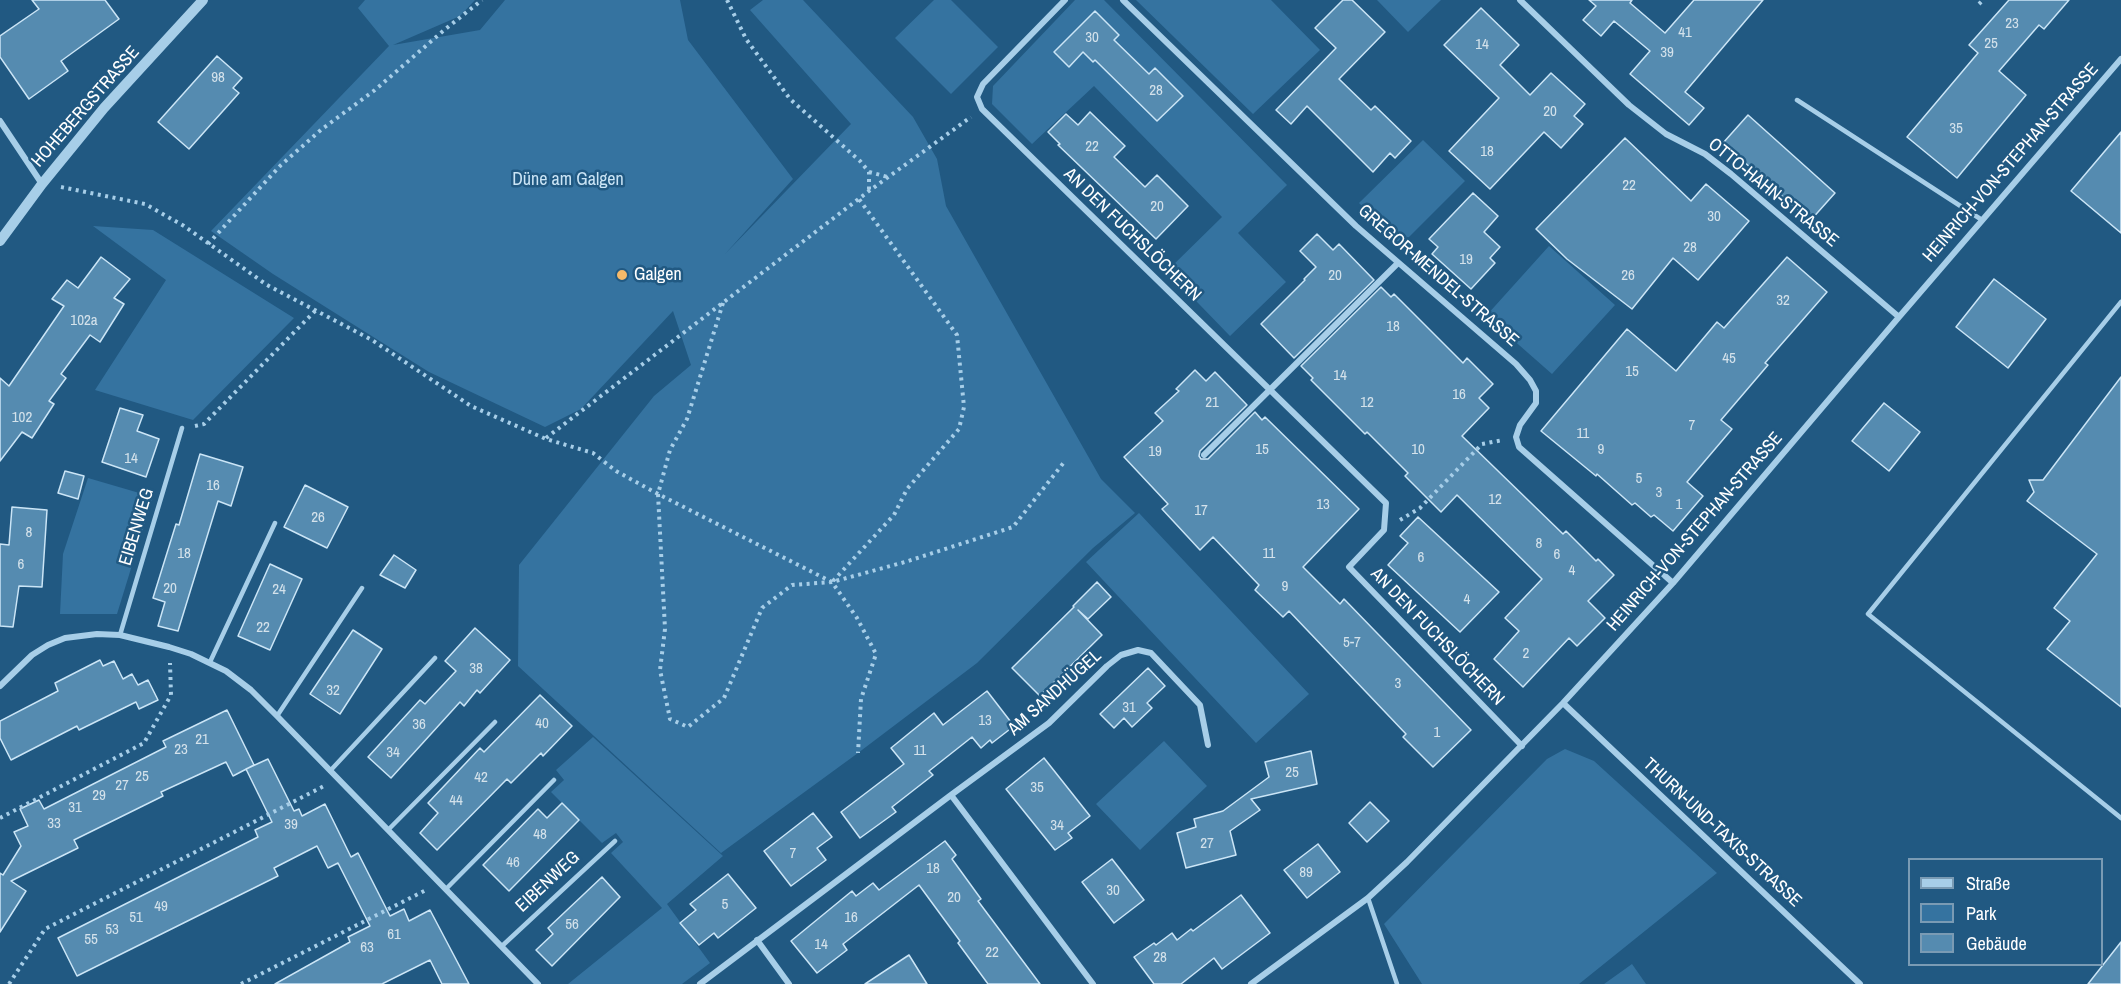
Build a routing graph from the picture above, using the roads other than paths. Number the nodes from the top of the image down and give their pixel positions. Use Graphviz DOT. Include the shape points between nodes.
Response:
graph roads {
  1 [pos="203,0"];
  2 [pos="1065,0"];
  3 [pos="1123,0"];
  4 [pos="1520,0"];
  5 [pos="2121,59"];
  6 [pos="1797,100"];
  7 [pos="0,121"];
  8 [pos="42,183"];
  9 [pos="1982,220"];
  10 [pos="0,241"];
  11 [pos="1398,263"];
  12 [pos="2121,302"];
  13 [pos="1899,317"];
  14 [pos="1270,390"];
  15 [pos="182,428"];
  16 [pos="1204,455"];
  17 [pos="275,523"];
  18 [pos="1673,583"];
  19 [pos="362,588"];
  20 [pos="120,635"];
  21 [pos="435,658"];
  22 [pos="210,662"];
  23 [pos="0,686"];
  24 [pos="1563,703"];
  25 [pos="277,716"];
  26 [pos="495,722"];
  27 [pos="1208,745"];
  28 [pos="1522,746"];
  29 [pos="330,771"];
  30 [pos="555,780"];
  31 [pos="951,795"];
  32 [pos="2121,818"];
  33 [pos="388,830"];
  34 [pos="615,841"];
  35 [pos="446,889"];
  36 [pos="1368,898"];
  37 [pos="757,940"];
  38 [pos="502,946"];
  39 [pos="538,984"];
  40 [pos="700,984"];
  41 [pos="789,984"];
  42 [pos="1093,984"];
  43 [pos="1251,984"];
  44 [pos="1397,984"];
  45 [pos="1860,984"];
  1 -- 8 [label="street, HOHEBERGSTRASSE"];
  2 -- 14 [label="street, AN DEN FUCHSLÖCHERN" via="983,84 977,98 982,109"];
  3 -- 11 [label="street, GREGOR-MENDEL-STRASSE"];
  4 -- 13 [label="street, OTTO-HAHN-STRASSE" via="1629,105 1666,134 1705,154 1731,174"];
  5 -- 9 [label="street, HEINRICH-VON-STEPHAN-STRASSE"];
  6 -- 9 [label="lane"];
  7 -- 8 [label="street"];
  8 -- 10 [label="street, HOHEBERGSTRASSE"];
  9 -- 13 [label="street, HEINRICH-VON-STEPHAN-STRASSE"];
  11 -- 14 [label="street"];
  11 -- 18 [label="street, GREGOR-MENDEL-STRASSE" via="1530,380 1536,391 1536,404 1520,425 1516,437 1519,447"];
  12 -- 32 [label="lane" via="1868,614"];
  13 -- 18 [label="street, HEINRICH-VON-STEPHAN-STRASSE"];
  14 -- 16 [label="street"];
  14 -- 28 [label="street, AN DEN FUCHSLÖCHERN" via="1386,503 1384,530 1349,567"];
  15 -- 20 [label="lane, EIBENWEG"];
  17 -- 22 [label="lane"];
  18 -- 24 [label="street, HEINRICH-VON-STEPHAN-STRASSE"];
  19 -- 25 [label="lane"];
  20 -- 22 [label="street"];
  20 -- 23 [label="street" via="82,635 48,645"];
  21 -- 29 [label="lane"];
  22 -- 25 [label="street" via="251,690"];
  24 -- 28 [label="street, HEINRICH-VON-STEPHAN-STRASSE"];
  24 -- 45 [label="street, THURN-UND-TAXIS-STRASSE"];
  25 -- 29 [label="street"];
  26 -- 33 [label="lane"];
  27 -- 31 [label="street, AM SANDHÜGEL" via="1200,705 1151,653 1138,650 1121,655 1049,723"];
  28 -- 36 [label="street, HEINRICH-VON-STEPHAN-STRASSE"];
  29 -- 33 [label="street"];
  30 -- 35 [label="lane"];
  31 -- 37 [label="street, AM SANDHÜGEL"];
  31 -- 42 [label="street"];
  33 -- 35 [label="street"];
  34 -- 38 [label="lane, EIBENWEG"];
  35 -- 38 [label="street"];
  36 -- 43 [label="street, HEINRICH-VON-STEPHAN-STRASSE"];
  36 -- 44 [label="lane"];
  37 -- 40 [label="street, AM SANDHÜGEL"];
  37 -- 41 [label="street"];
  38 -- 39 [label="street"];
}
